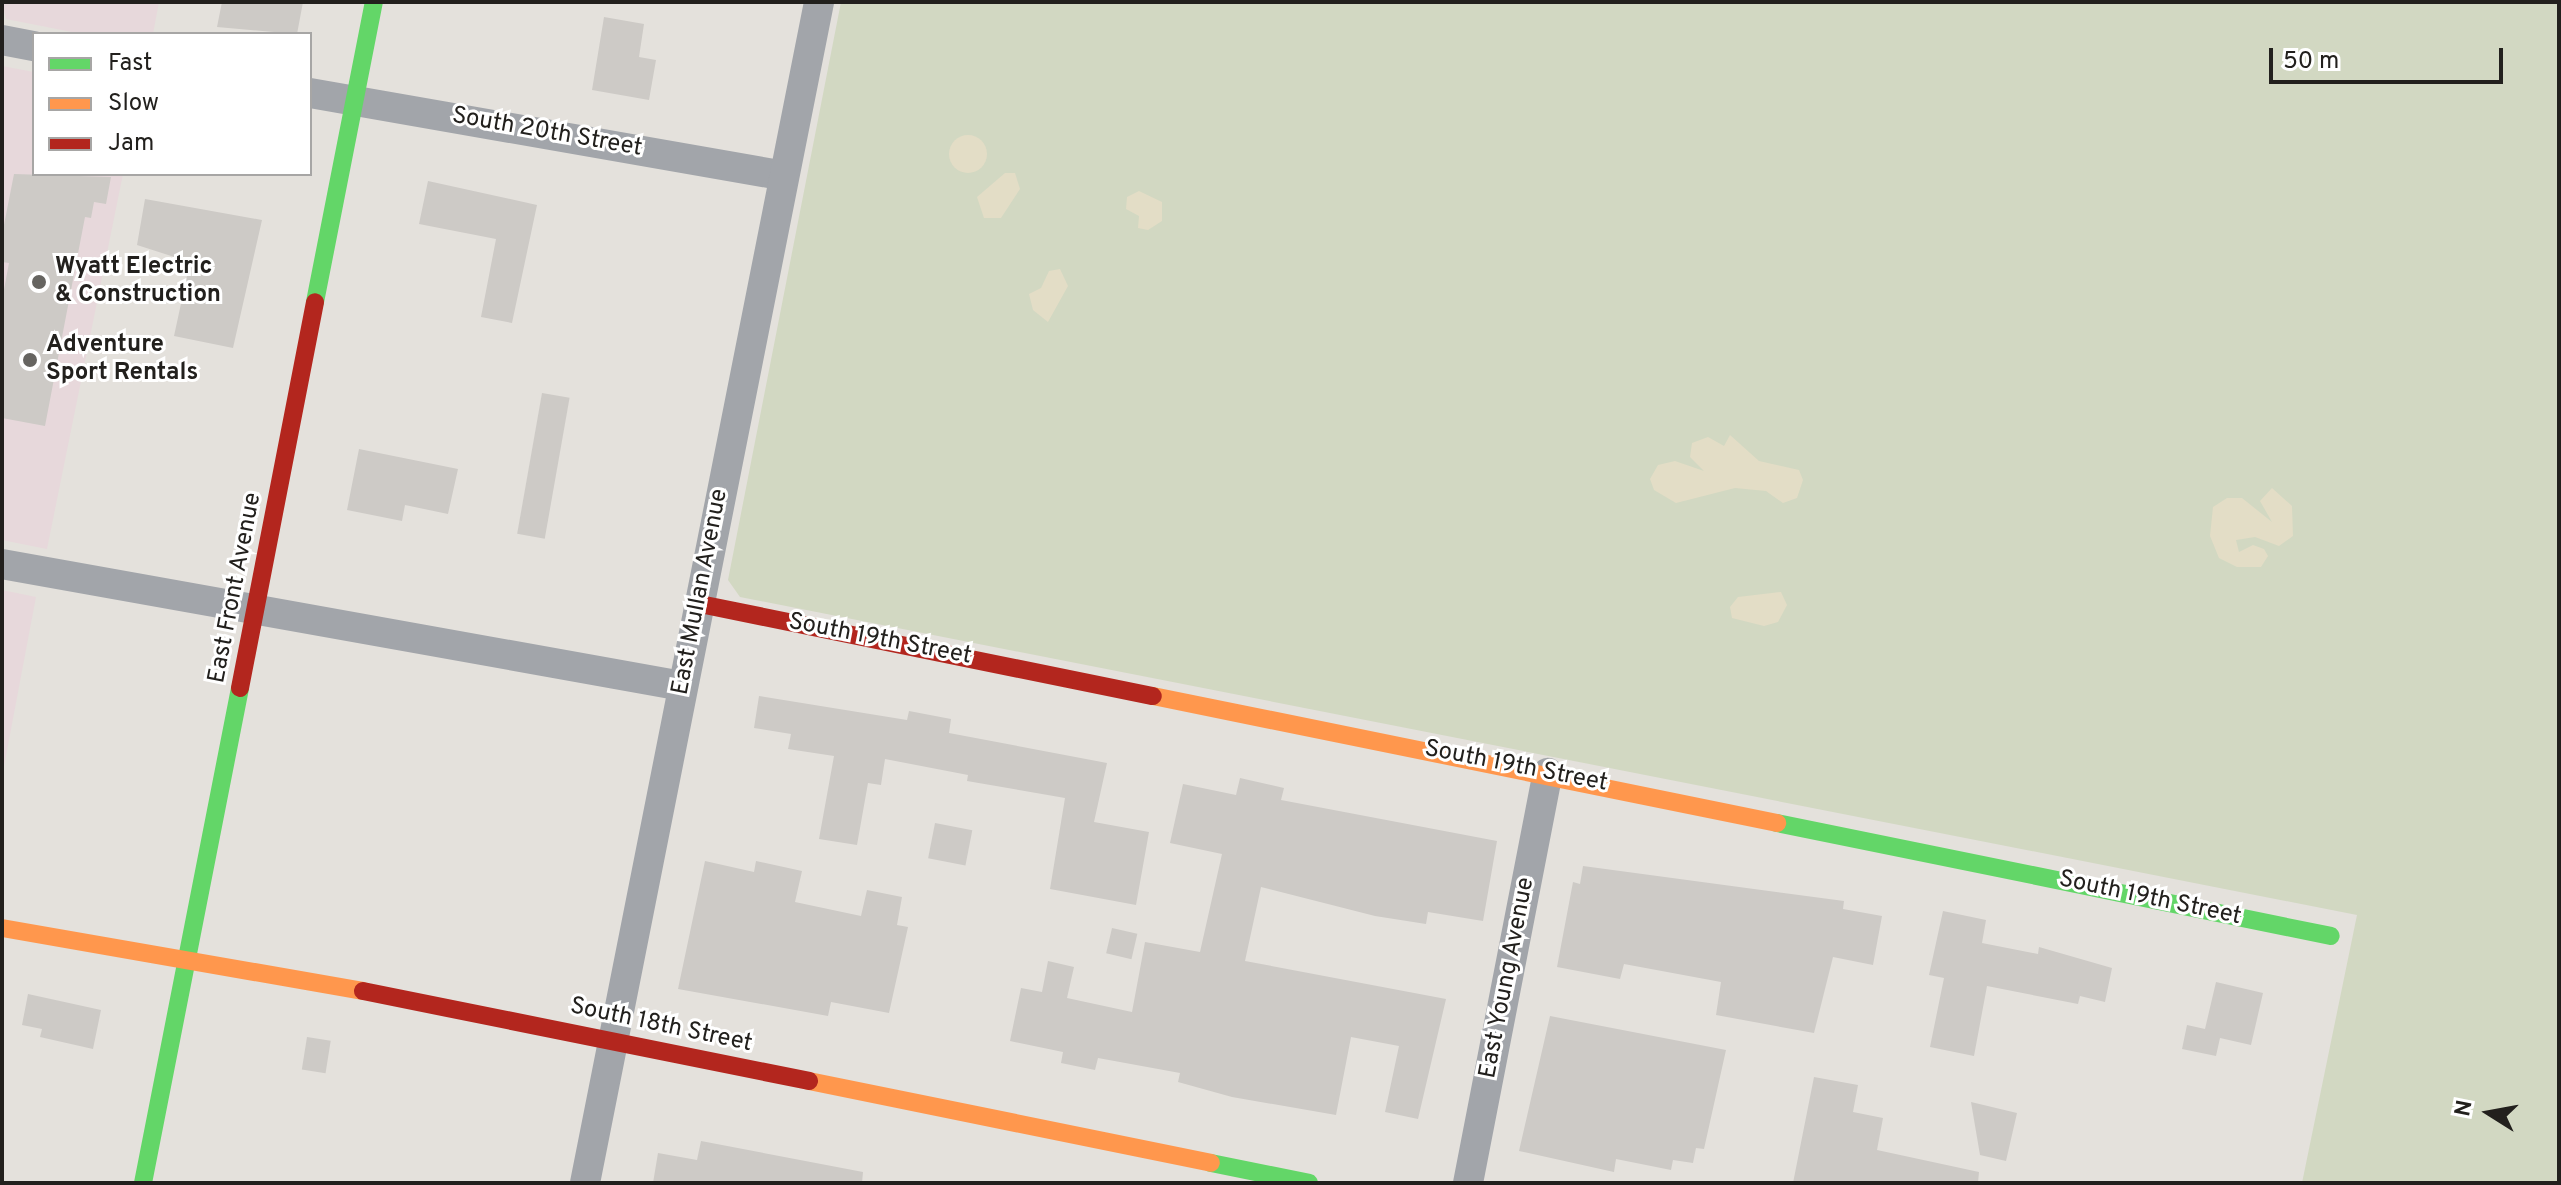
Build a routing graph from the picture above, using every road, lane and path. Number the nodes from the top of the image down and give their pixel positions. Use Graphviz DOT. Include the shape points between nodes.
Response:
graph roads {
  1 [pos="374,2"];
  2 [pos="819,2"];
  3 [pos="2,40"];
  4 [pos="32,46"];
  5 [pos="312,93"];
  6 [pos="355,100"];
  7 [pos="784,176"];
  8 [pos="2,564"];
  9 [pos="700,604"];
  10 [pos="258,606"];
  11 [pos="682,686"];
  12 [pos="1548,773"];
  13 [pos="2,928"];
  14 [pos="2331,936"];
  15 [pos="188,961"];
  16 [pos="613,1042"];
  17 [pos="143,1183"];
  18 [pos="585,1183"];
  19 [pos="1309,1183"];
  20 [pos="1468,1183"];
  1 -- 6 [label="street, East Front Avenue"];
  2 -- 7 [label="street, East Mullan Avenue"];
  3 -- 4 [label="street"];
  5 -- 6 [label="street, South 20th Street"];
  6 -- 7 [label="street, South 20th Street"];
  6 -- 10 [label="street, East Front Avenue"];
  7 -- 9 [label="street, East Mullan Avenue"];
  8 -- 10 [label="street"];
  9 -- 11 [label="street, East Mullan Avenue"];
  9 -- 12 [label="street, South 19th Street"];
  10 -- 11 [label="street"];
  10 -- 15 [label="street, East Front Avenue"];
  11 -- 16 [label="street, East Mullan Avenue"];
  12 -- 14 [label="street, South 19th Street"];
  12 -- 20 [label="street, East Young Avenue"];
  13 -- 15 [label="street, South 18th Street"];
  15 -- 16 [label="street, South 18th Street"];
  15 -- 17 [label="street, East Front Avenue"];
  16 -- 18 [label="street, East Mullan Avenue"];
  16 -- 19 [label="street, South 18th Street"];
}
